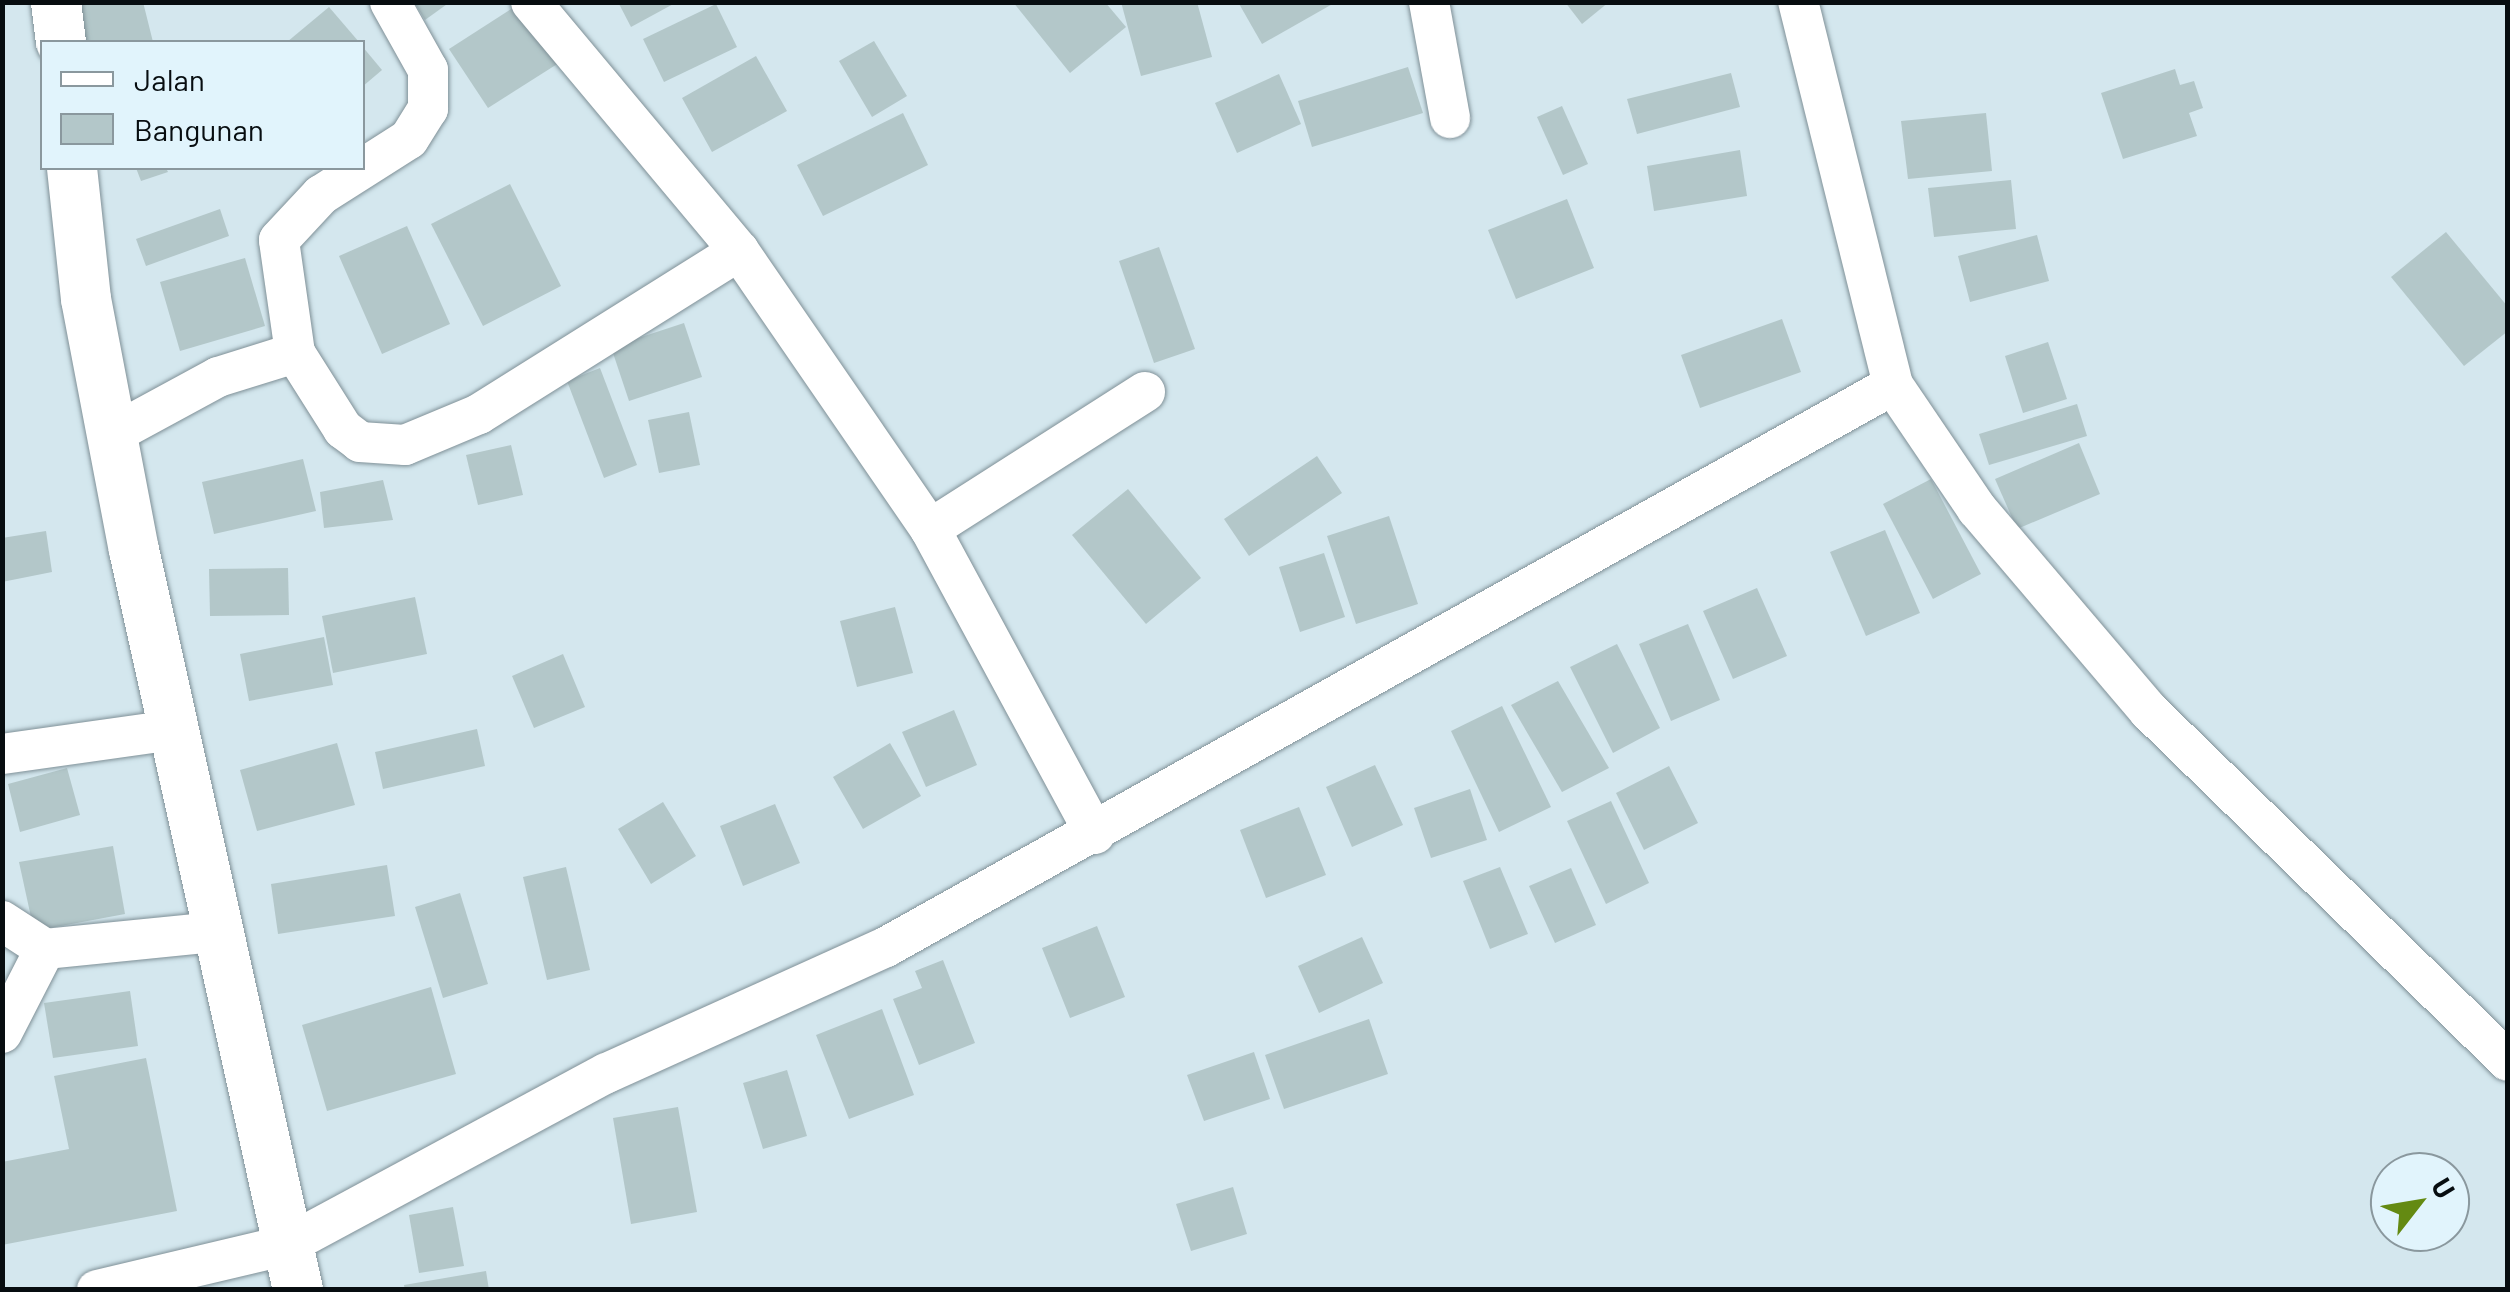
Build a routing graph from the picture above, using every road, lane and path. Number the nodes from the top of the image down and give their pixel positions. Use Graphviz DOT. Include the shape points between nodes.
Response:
graph roads {
  1 [pos="56,2"];
  2 [pos="390,2"];
  3 [pos="531,2"];
  4 [pos="1428,2"];
  5 [pos="1798,2"];
  6 [pos="61,40"];
  7 [pos="1450,118"];
  8 [pos="365,168"];
  9 [pos="72,170"];
  10 [pos="361,170"];
  11 [pos="738,252"];
  12 [pos="295,353"];
  13 [pos="1893,385"];
  14 [pos="1145,392"];
  15 [pos="113,434"];
  16 [pos="930,530"];
  17 [pos="173,730"];
  18 [pos="2,754"];
  19 [pos="1095,834"];
  20 [pos="2,921"];
  21 [pos="216,932"];
  22 [pos="45,949"];
  23 [pos="2,1033"];
  24 [pos="2508,1061"];
  25 [pos="292,1267"];
  26 [pos="97,1290"];
  1 -- 6 [label="street"];
  2 -- 8 [label="street" via="428,70 428,109 409,140"];
  3 -- 11 [label="street"];
  4 -- 7 [label="street"];
  5 -- 13 [label="street"];
  9 -- 15 [label="street"];
  10 -- 12 [label="street" via="321,195 279,240"];
  11 -- 12 [label="street" via="479,414 405,445 360,442 344,429"];
  11 -- 16 [label="street"];
  12 -- 15 [label="street" via="218,377"];
  13 -- 19 [label="street"];
  13 -- 24 [label="street" via="1989,524 2148,711"];
  14 -- 16 [label="street"];
  15 -- 17 [label="street"];
  16 -- 19 [label="street"];
  17 -- 18 [label="street"];
  17 -- 21 [label="street"];
  19 -- 25 [label="street" via="886,947 607,1073"];
  20 -- 22 [label="street"];
  21 -- 22 [label="street"];
  21 -- 25 [label="street"];
  22 -- 23 [label="street"];
  25 -- 26 [label="street"];
}
